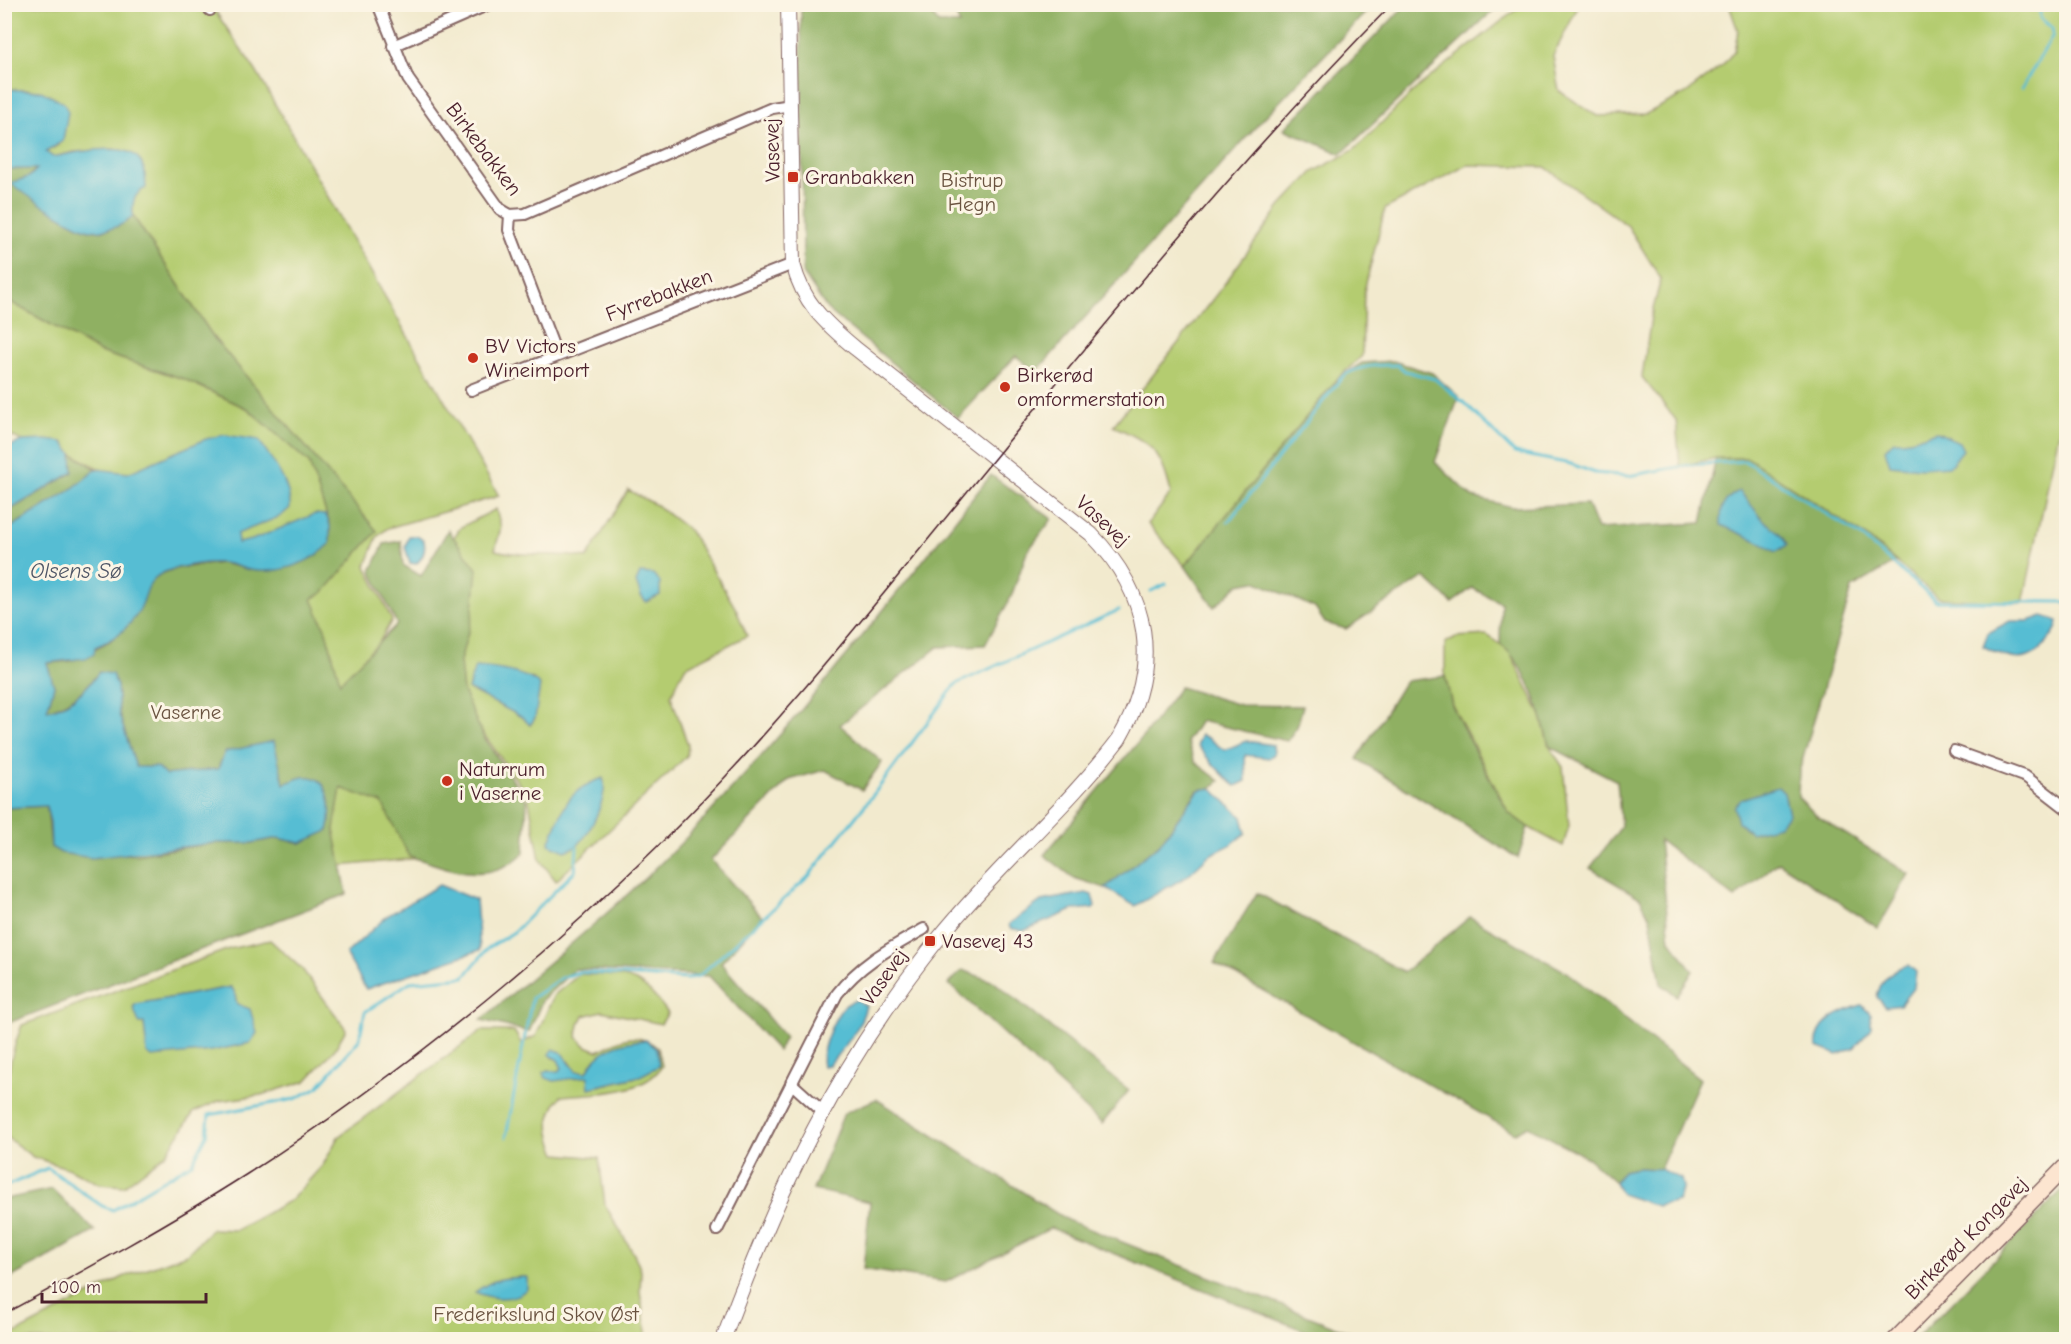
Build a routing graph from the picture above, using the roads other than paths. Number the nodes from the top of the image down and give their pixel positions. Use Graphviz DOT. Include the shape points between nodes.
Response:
graph roads {
  1 [pos="378,4"];
  2 [pos="489,4"];
  3 [pos="788,4"];
  4 [pos="393,46"];
  5 [pos="791,105"];
  6 [pos="510,215"];
  7 [pos="793,264"];
  8 [pos="557,356"];
  9 [pos="471,390"];
  10 [pos="1954,752"];
  11 [pos="2067,808"];
  12 [pos="924,929"];
  13 [pos="791,1083"];
  14 [pos="822,1111"];
  15 [pos="2067,1166"];
  16 [pos="717,1230"];
  17 [pos="723,1340"];
  18 [pos="1895,1340"];
  1 -- 4 [label="street, Birkebakken"];
  2 -- 4 [label="street"];
  3 -- 5 [label="street, Vasevej"];
  4 -- 6 [label="street, Birkebakken" via="408,79 500,209"];
  5 -- 6 [label="street" via="772,108 525,214"];
  5 -- 7 [label="street, Vasevej"];
  6 -- 8 [label="street, Birkebakken" via="509,230"];
  7 -- 8 [label="street, Fyrrebakken"];
  7 -- 14 [label="street, Vasevej" via="804,295 821,319 1091,534 1107,551 1135,598 1145,652 1138,697 1119,739 940,936 881,1015"];
  8 -- 9 [label="street, Fyrrebakken"];
  10 -- 11 [label="street" via="2026,777"];
  12 -- 13 [label="street, Vasevej" via="852,975 820,1023"];
  13 -- 14 [label="street"];
  13 -- 16 [label="street, Vasevej"];
  14 -- 17 [label="street, Vasevej" via="773,1209"];
  15 -- 18 [label="main road, Birkerød Kongevej"];
}
